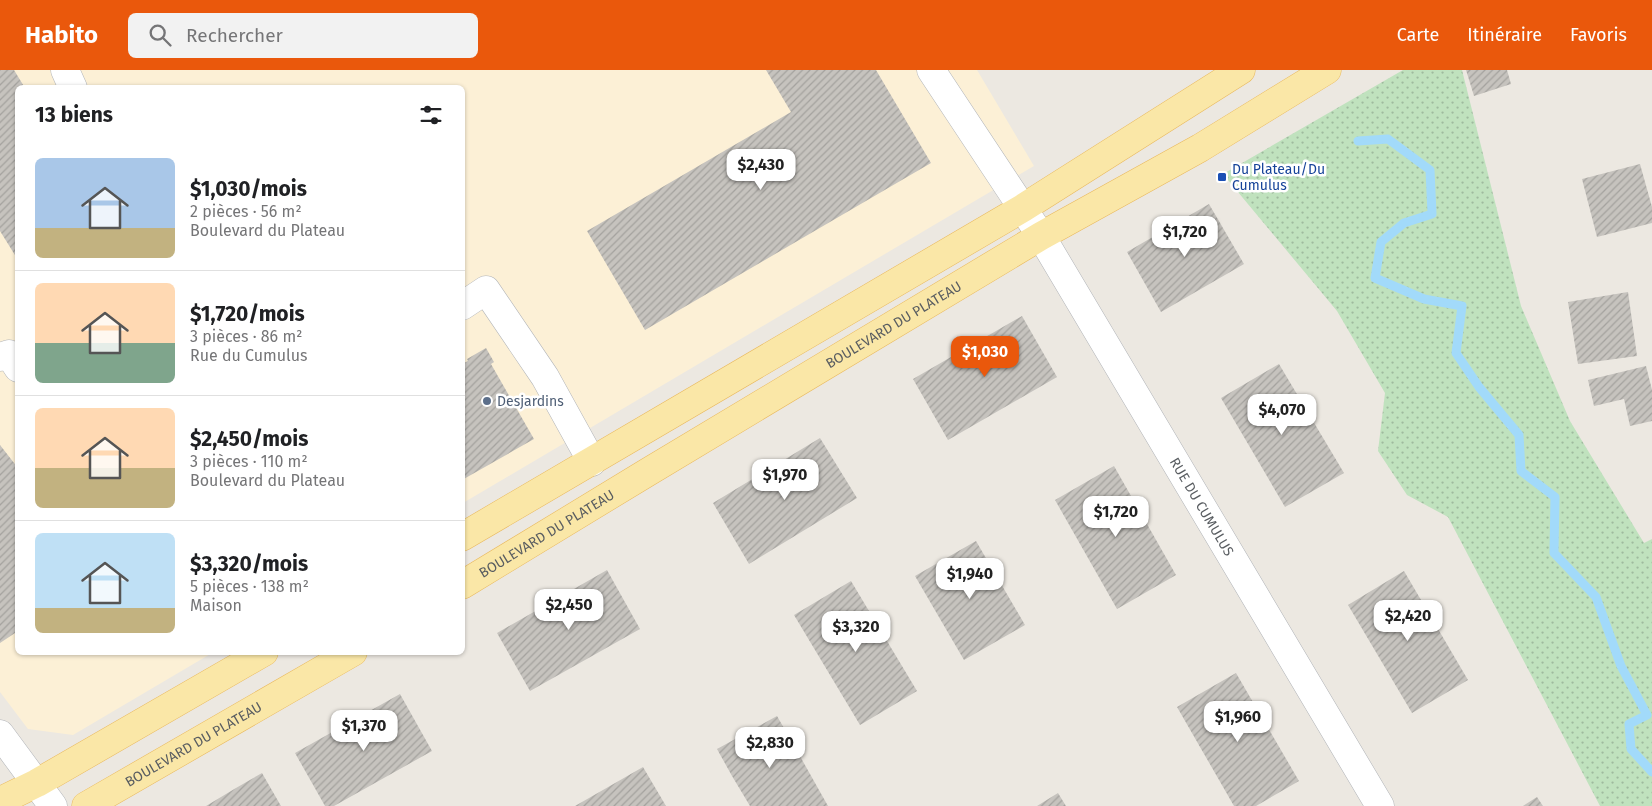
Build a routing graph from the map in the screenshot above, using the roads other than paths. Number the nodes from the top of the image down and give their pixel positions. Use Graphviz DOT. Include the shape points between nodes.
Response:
graph roads {
  1 [pos="65,70"];
  2 [pos="931,70"];
  3 [pos="1241,70"];
  4 [pos="1328,70"];
  5 [pos="72,85"];
  6 [pos="1023,208"];
  7 [pos="1041,236"];
  8 [pos="465,304"];
  9 [pos="592,462"];
  10 [pos="465,535"];
  11 [pos="465,583"];
  12 [pos="259,655"];
  13 [pos="348,655"];
  14 [pos="0,734"];
  15 [pos="37,783"];
  16 [pos="0,801"];
  17 [pos="53,806"];
  18 [pos="86,806"];
  19 [pos="1380,806"];
  1 -- 5 [label="street"];
  2 -- 6 [label="street, RUE DU CUMULUS"];
  3 -- 6 [label="main road"];
  4 -- 7 [label="main road, BOULEVARD DU PLATEAU" via="1200,148"];
  6 -- 7 [label="street, RUE DU CUMULUS"];
  6 -- 9 [label="main road"];
  7 -- 11 [label="main road, BOULEVARD DU PLATEAU"];
  7 -- 19 [label="street, RUE DU CUMULUS"];
  8 -- 9 [label="street" via="486,290 545,377"];
  9 -- 10 [label="main road"];
  12 -- 15 [label="main road"];
  13 -- 18 [label="main road, BOULEVARD DU PLATEAU"];
  14 -- 15 [label="street"];
  15 -- 16 [label="main road"];
  15 -- 17 [label="street"];
}
